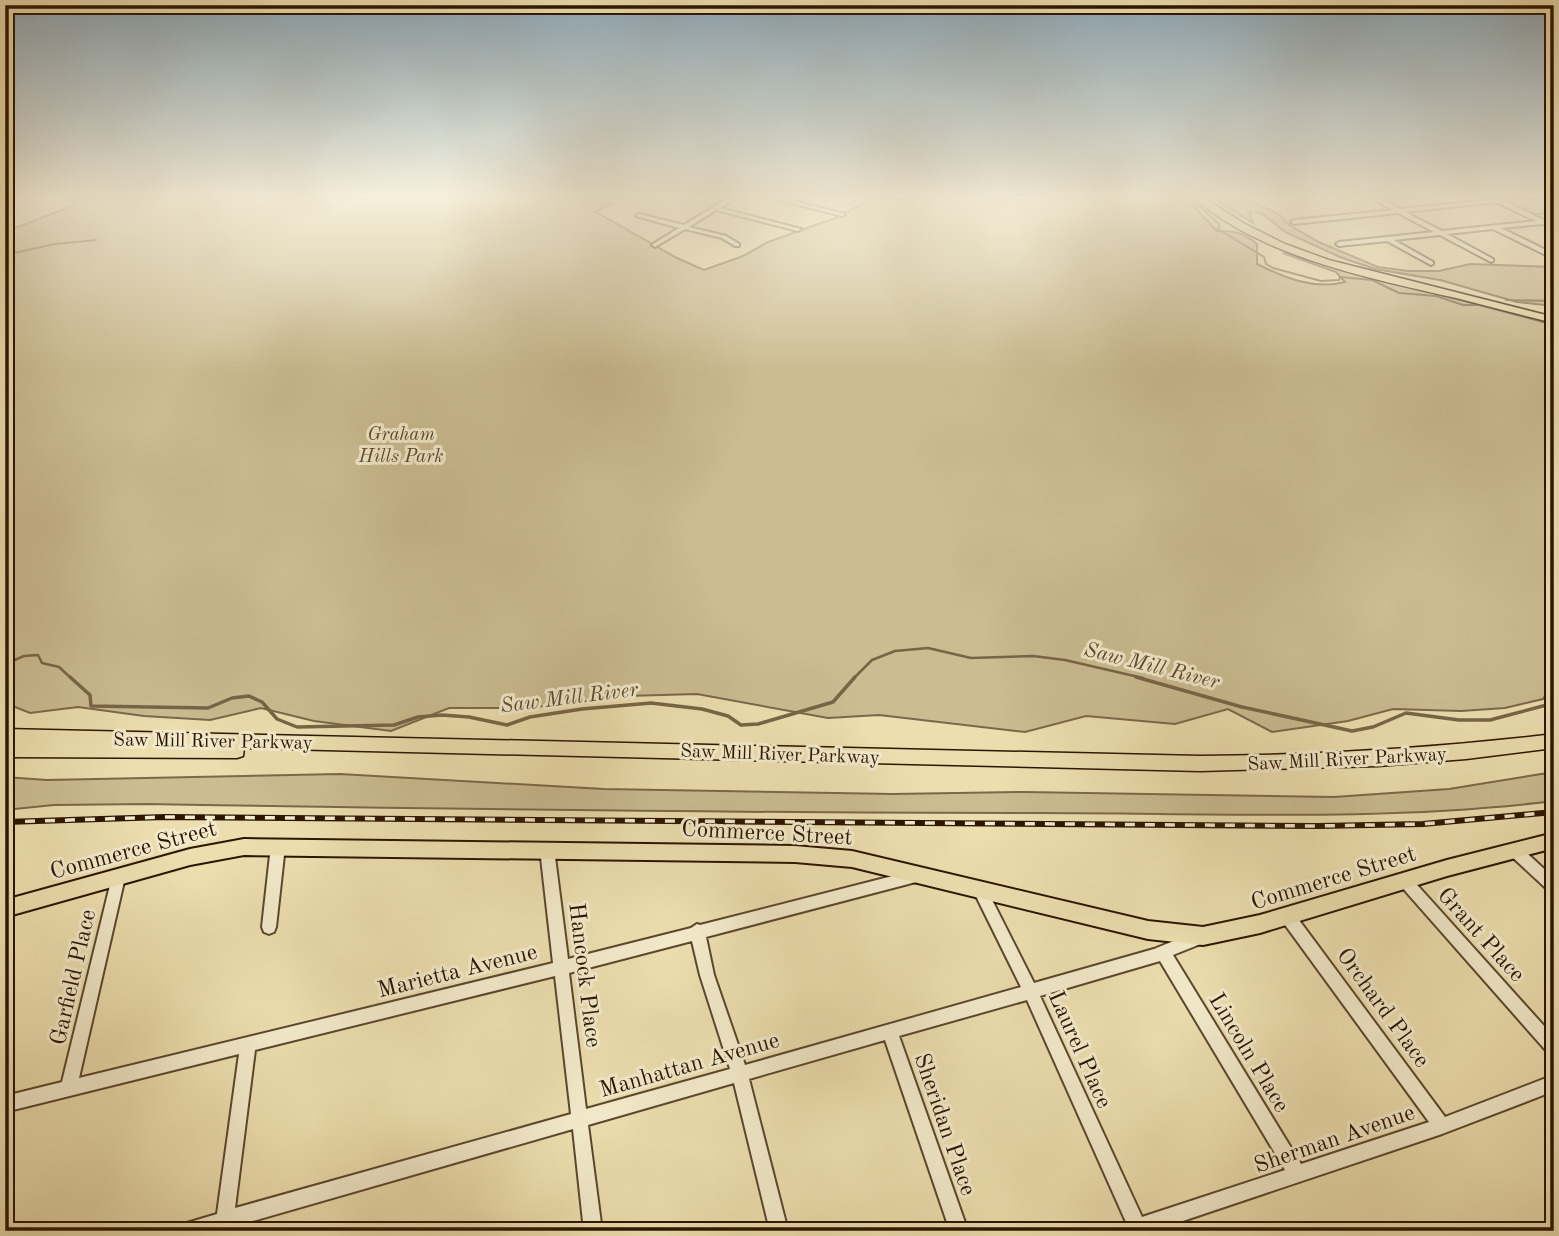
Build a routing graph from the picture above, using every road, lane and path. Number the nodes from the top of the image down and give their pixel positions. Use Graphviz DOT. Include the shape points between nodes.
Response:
graph roads {
  1 [pos="1313,257"];
  2 [pos="1323,257"];
  3 [pos="1420,257"];
  4 [pos="1485,257"];
  5 [pos="1491,260"];
  6 [pos="1431,263"];
  7 [pos="1554,318"];
  8 [pos="5,736"];
  9 [pos="1554,741"];
  10 [pos="5,750"];
  11 [pos="1554,752"];
  12 [pos="1554,840"];
  13 [pos="278,846"];
  14 [pos="547,849"];
  15 [pos="1514,850"];
  16 [pos="919,875"];
  17 [pos="118,877"];
  18 [pos="1405,881"];
  19 [pos="1554,887"];
  20 [pos="980,890"];
  21 [pos="5,909"];
  22 [pos="1288,916"];
  23 [pos="269,927"];
  24 [pos="697,930"];
  25 [pos="1203,936"];
  26 [pos="1164,953"];
  27 [pos="561,968"];
  28 [pos="1030,991"];
  29 [pos="890,1031"];
  30 [pos="248,1044"];
  31 [pos="1554,1049"];
  32 [pos="740,1074"];
  33 [pos="1554,1083"];
  34 [pos="69,1088"];
  35 [pos="5,1104"];
  36 [pos="582,1119"];
  37 [pos="1442,1126"];
  38 [pos="1298,1175"];
  39 [pos="224,1225"];
  40 [pos="1131,1229"];
  41 [pos="186,1231"];
  42 [pos="593,1231"];
  43 [pos="779,1231"];
  44 [pos="959,1231"];
  1 -- 7 [label="highway"];
  2 -- 7 [label="highway"];
  3 -- 6 [label="street"];
  4 -- 5 [label="street"];
  8 -- 9 [label="highway, Saw Mill River Parkway" via="1171,763 1376,758"];
  10 -- 11 [label="highway, Saw Mill River Parkway" via="366,752 1165,773 1382,768"];
  12 -- 15 [label="main road, Commerce Street"];
  13 -- 14 [label="main road, Commerce Street"];
  13 -- 17 [label="main road, Commerce Street" via="217,851"];
  13 -- 23 [label="street"];
  14 -- 16 [label="main road, Commerce Street" via="824,855"];
  14 -- 27 [label="street, Hancock Place"];
  15 -- 18 [label="main road, Commerce Street"];
  15 -- 19 [label="street"];
  16 -- 20 [label="main road, Commerce Street"];
  16 -- 24 [label="street, Marietta Avenue"];
  17 -- 21 [label="main road, Commerce Street"];
  17 -- 34 [label="street, Garfield Place"];
  18 -- 22 [label="main road, Commerce Street"];
  18 -- 31 [label="street, Grant Place"];
  20 -- 25 [label="main road, Commerce Street" via="1148,930"];
  20 -- 28 [label="street, Laurel Place"];
  22 -- 25 [label="main road, Commerce Street"];
  22 -- 37 [label="street, Orchard Place"];
  24 -- 27 [label="street, Marietta Avenue"];
  24 -- 32 [label="street"];
  25 -- 26 [label="street, Manhattan Avenue"];
  26 -- 28 [label="street, Manhattan Avenue"];
  26 -- 38 [label="street, Lincoln Place"];
  27 -- 30 [label="street, Marietta Avenue"];
  27 -- 36 [label="street, Hancock Place"];
  28 -- 29 [label="street, Manhattan Avenue"];
  28 -- 40 [label="street, Laurel Place"];
  29 -- 32 [label="street, Manhattan Avenue"];
  29 -- 44 [label="street, Sheridan Place"];
  30 -- 34 [label="street, Marietta Avenue"];
  30 -- 39 [label="street"];
  32 -- 36 [label="street, Manhattan Avenue"];
  32 -- 43 [label="street"];
  33 -- 37 [label="street, Sherman Avenue"];
  34 -- 35 [label="street, Marietta Avenue"];
  36 -- 39 [label="street, Manhattan Avenue"];
  36 -- 42 [label="street, Hancock Place"];
  37 -- 38 [label="street, Sherman Avenue"];
  38 -- 40 [label="street, Sherman Avenue"];
  39 -- 41 [label="street, Manhattan Avenue"];
}
